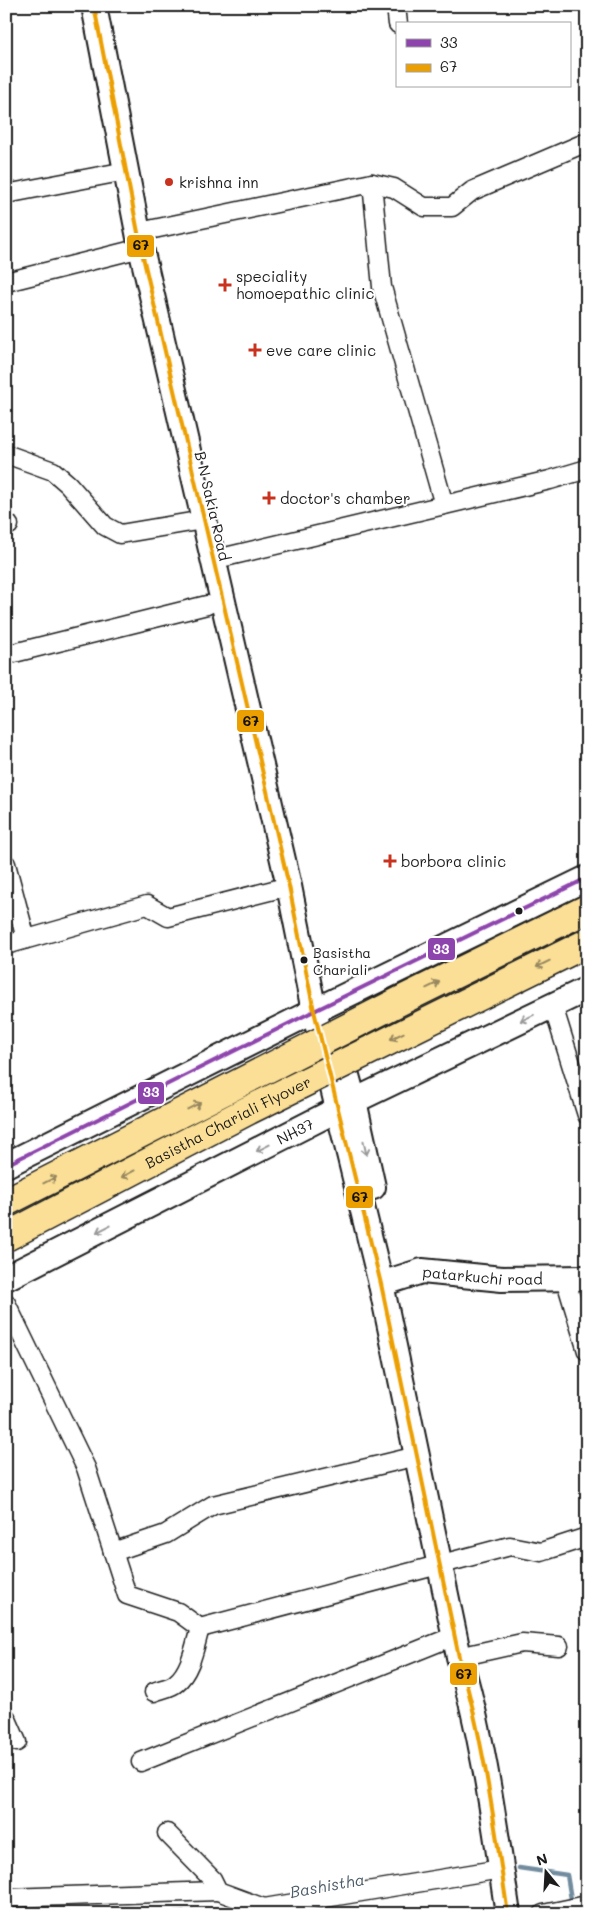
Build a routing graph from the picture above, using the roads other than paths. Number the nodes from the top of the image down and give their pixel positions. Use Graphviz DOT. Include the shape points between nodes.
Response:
graph roads {
  1 [pos="94,6"];
  2 [pos="104,6"];
  3 [pos="396,6"];
  4 [pos="398,22"];
  5 [pos="587,142"];
  6 [pos="126,171"];
  7 [pos="372,184"];
  8 [pos="6,194"];
  9 [pos="145,239"];
  10 [pos="6,282"];
  11 [pos="6,454"];
  12 [pos="587,469"];
  13 [pos="444,505"];
  14 [pos="203,520"];
  15 [pos="225,557"];
  16 [pos="207,605"];
  17 [pos="6,655"];
  18 [pos="6,864"];
  19 [pos="587,878"];
  20 [pos="289,886"];
  21 [pos="587,909"];
  22 [pos="26,938"];
  23 [pos="587,943"];
  24 [pos="6,945"];
  25 [pos="587,989"];
  26 [pos="553,1006"];
  27 [pos="321,1007"];
  28 [pos="346,1105"];
  29 [pos="587,1115"];
  30 [pos="6,1165"];
  31 [pos="6,1202"];
  32 [pos="6,1237"];
  33 [pos="6,1278"];
  34 [pos="576,1278"];
  35 [pos="387,1282"];
  36 [pos="6,1303"];
  37 [pos="587,1352"];
  38 [pos="417,1456"];
  39 [pos="587,1537"];
  40 [pos="113,1552"];
  41 [pos="446,1564"];
  42 [pos="200,1628"];
  43 [pos="559,1646"];
  44 [pos="461,1649"];
  45 [pos="154,1692"];
  46 [pos="6,1717"];
  47 [pos="17,1742"];
  48 [pos="141,1762"];
  49 [pos="167,1833"];
  50 [pos="501,1869"];
  51 [pos="218,1891"];
  52 [pos="6,1898"];
  53 [pos="587,1905"];
  54 [pos="261,1911"];
  55 [pos="508,1914"];
  56 [pos="543,1914"];
  1 -- 6 [label="street, B N Sakia Road"];
  2 -- 9 [label="street, B N Sakia Road"];
  3 -- 4 [label="street"];
  5 -- 7 [label="street" via="472,191 452,207 424,207 394,188"];
  6 -- 8 [label="street"];
  6 -- 9 [label="street, B N Sakia Road"];
  7 -- 9 [label="street"];
  7 -- 13 [label="street" via="382,287"];
  9 -- 10 [label="street"];
  9 -- 14 [label="street, B N Sakia Road"];
  9 -- 15 [label="street, B N Sakia Road"];
  11 -- 14 [label="street" via="53,471 105,526 120,534"];
  12 -- 13 [label="street"];
  13 -- 15 [label="street"];
  14 -- 20 [label="street, B N Sakia Road"];
  15 -- 27 [label="street, B N Sakia Road"];
  16 -- 17 [label="street"];
  18 -- 22 [label="street"];
  19 -- 27 [label="street"];
  20 -- 22 [label="street" via="168,917 147,905"];
  20 -- 27 [label="street, B N Sakia Road"];
  31 -- 21 [label="highway, Basistha Chariali Flyover, one-way, bridge"];
  22 -- 24 [label="street"];
  23 -- 32 [label="highway, Basistha Chariali Flyover, one-way, bridge" via="258,1106"];
  25 -- 26 [label="street, NH37"];
  26 -- 28 [label="street, NH37, one-way"];
  26 -- 29 [label="street"];
  27 -- 28 [label="street"];
  27 -- 30 [label="street"];
  28 -- 33 [label="street, NH37, one-way"];
  28 -- 35 [label="street"];
  34 -- 35 [label="street, patarkuchi road" via="502,1280 422,1271"];
  34 -- 37 [label="street"];
  35 -- 38 [label="street"];
  35 -- 41 [label="street"];
  36 -- 40 [label="street" via="86,1468"];
  38 -- 40 [label="street" via="213,1505 166,1534"];
  38 -- 41 [label="street"];
  39 -- 41 [label="street" via="542,1552 510,1546"];
  40 -- 42 [label="street" via="128,1595 178,1612"];
  41 -- 42 [label="street"];
  41 -- 44 [label="street"];
  42 -- 45 [label="street" via="184,1674 176,1684"];
  43 -- 44 [label="street" via="522,1643"];
  44 -- 48 [label="street"];
  44 -- 50 [label="street"];
  46 -- 47 [label="street"];
  49 -- 51 [label="street" via="212,1879"];
  50 -- 54 [label="street"];
  50 -- 55 [label="street"];
  51 -- 52 [label="street"];
  51 -- 54 [label="street"];
  53 -- 56 [label="street"];
}
